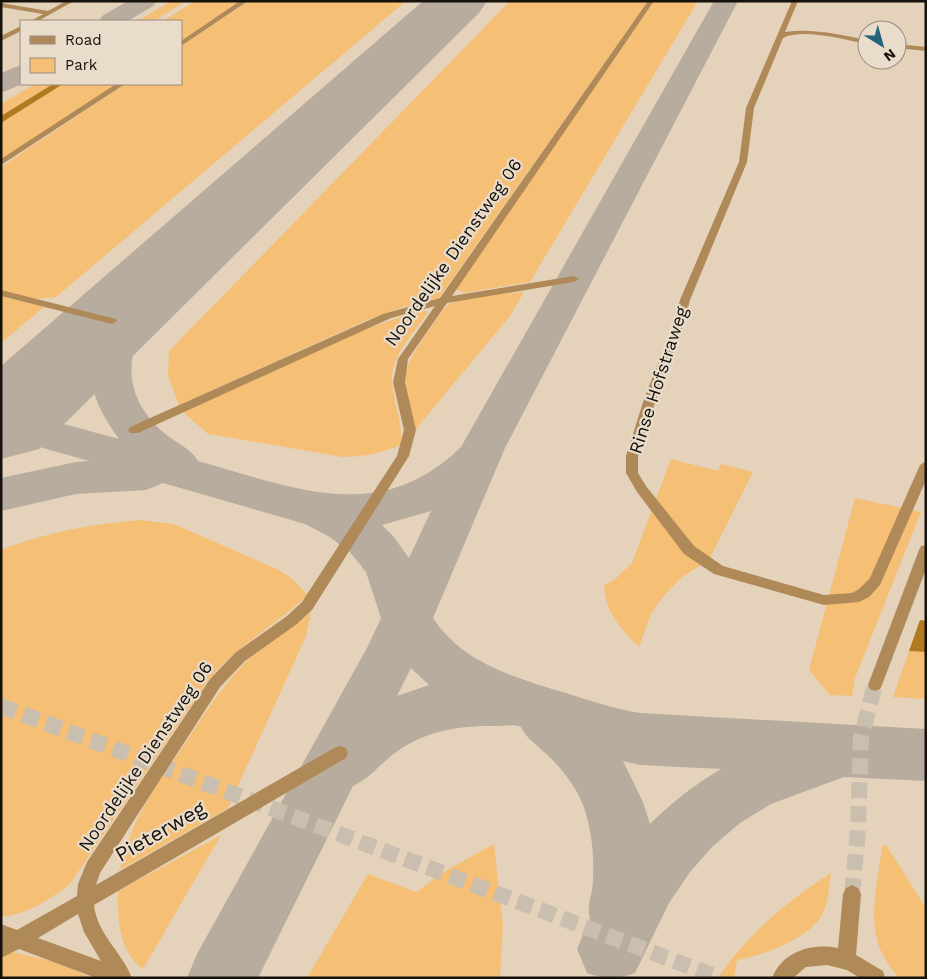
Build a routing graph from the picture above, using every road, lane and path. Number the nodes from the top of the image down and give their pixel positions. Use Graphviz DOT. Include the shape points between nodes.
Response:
graph roads {
  1 [pos="71,1"];
  2 [pos="246,1"];
  3 [pos="651,1"];
  4 [pos="794,1"];
  5 [pos="1,5"];
  6 [pos="50,12"];
  7 [pos="36,20"];
  8 [pos="20,29"];
  9 [pos="779,37"];
  10 [pos="1,39"];
  11 [pos="857,41"];
  12 [pos="182,43"];
  13 [pos="907,47"];
  14 [pos="926,50"];
  15 [pos="119,85"];
  16 [pos="1,163"];
  17 [pos="574,280"];
  18 [pos="1,294"];
  19 [pos="444,300"];
  20 [pos="112,321"];
  21 [pos="134,430"];
  22 [pos="926,465"];
  23 [pos="926,550"];
  24 [pos="875,685"];
  25 [pos="340,753"];
  26 [pos="852,894"];
  27 [pos="83,902"];
  28 [pos="10,936"];
  29 [pos="1,949"];
  30 [pos="846,959"];
  31 [pos="122,978"];
  32 [pos="781,978"];
  33 [pos="876,978"];
  1 -- 6 [label="lane"];
  2 -- 12 [label="lane"];
  3 -- 19 [label="lane, Noordelijke Dienstweg 06"];
  4 -- 9 [label="lane, Rinse Hofstraweg"];
  5 -- 6 [label="lane"];
  6 -- 7 [label="lane"];
  8 -- 10 [label="lane"];
  9 -- 11 [label="lane" via="797,33"];
  9 -- 22 [label="lane, Rinse Hofstraweg" via="748,116 742,162 685,300 651,396 632,456 632,473 681,541 709,565 728,574 834,601 854,598 875,581"];
  13 -- 14 [label="lane"];
  15 -- 16 [label="lane"];
  17 -- 19 [label="lane"];
  18 -- 20 [label="lane"];
  19 -- 21 [label="lane" via="360,326"];
  19 -- 27 [label="lane, Noordelijke Dienstweg 06" via="400,366 399,382 410,430 403,456 307,606 240,656 210,690 93,868"];
  23 -- 24 [label="lane"];
  25 -- 27 [label="lane, Pieterweg"];
  26 -- 30 [label="lane"];
  27 -- 28 [label="lane, Pieterweg"];
  27 -- 31 [label="lane" via="89,922"];
  28 -- 29 [label="lane, Pieterweg"];
  28 -- 31 [label="lane"];
  30 -- 32 [label="lane" via="831,955 803,958"];
  30 -- 33 [label="lane"];
}
